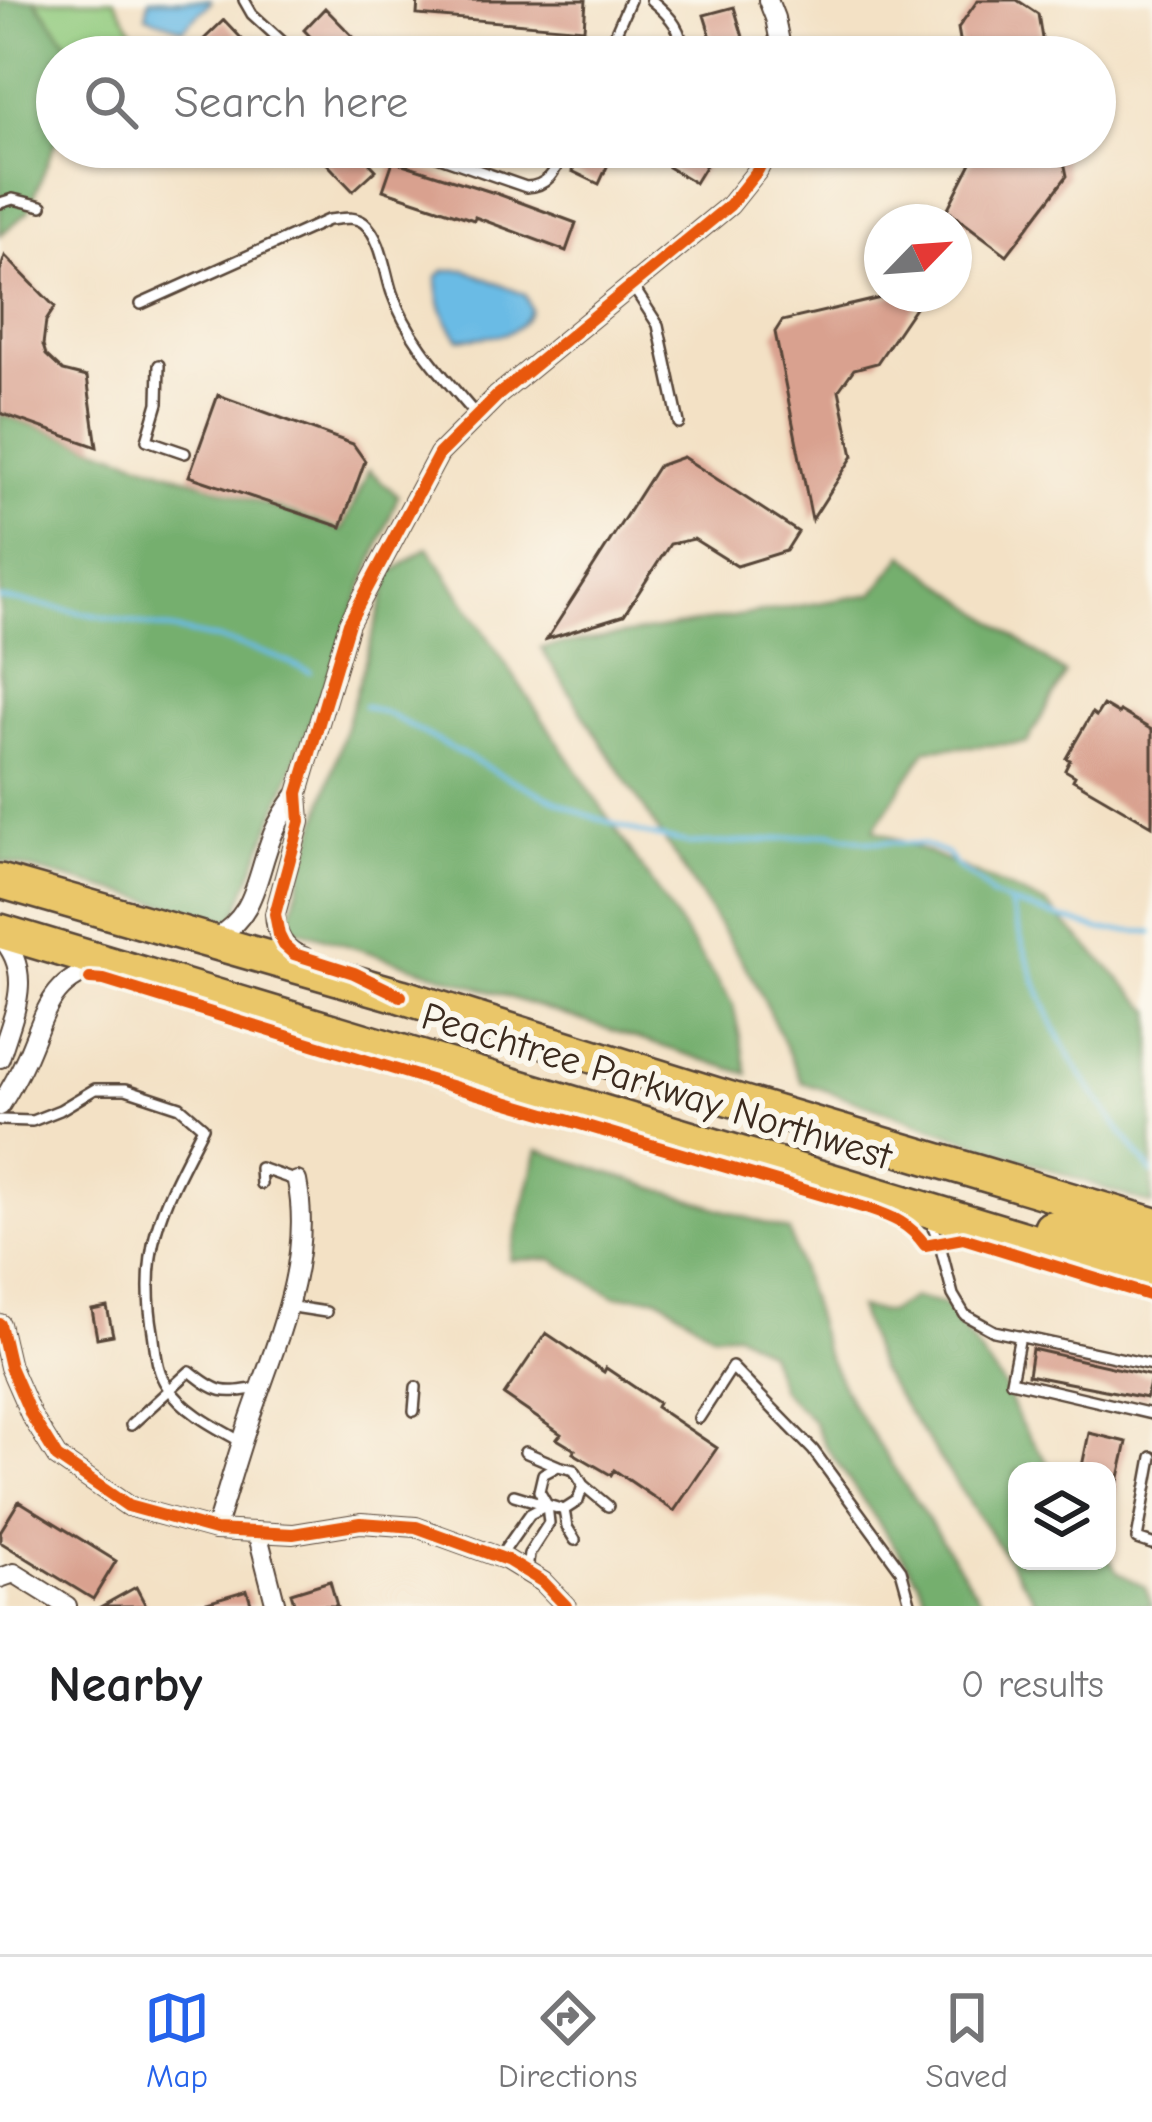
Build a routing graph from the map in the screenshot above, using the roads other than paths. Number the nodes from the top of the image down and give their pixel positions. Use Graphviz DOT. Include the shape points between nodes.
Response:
graph roads {
  1 [pos="244,0"];
  2 [pos="630,0"];
  3 [pos="652,0"];
  4 [pos="768,0"];
  5 [pos="276,36"];
  6 [pos="614,36"];
  7 [pos="682,36"];
  8 [pos="779,36"];
  9 [pos="470,168"];
  10 [pos="556,168"];
  11 [pos="759,168"];
  12 [pos="0,203"];
  13 [pos="41,206"];
  14 [pos="632,285"];
  15 [pos="141,304"];
  16 [pos="159,365"];
  17 [pos="477,416"];
  18 [pos="679,423"];
  19 [pos="185,453"];
  20 [pos="298,793"];
  21 [pos="0,881"];
  22 [pos="0,934"];
  23 [pos="207,943"];
  24 [pos="115,964"];
  25 [pos="401,996"];
  26 [pos="0,1058"];
  27 [pos="0,1106"];
  28 [pos="0,1120"];
  29 [pos="297,1181"];
  30 [pos="261,1184"];
  31 [pos="925,1209"];
  32 [pos="1152,1223"];
  33 [pos="989,1227"];
  34 [pos="1152,1249"];
  35 [pos="1152,1277"];
  36 [pos="287,1306"];
  37 [pos="326,1312"];
  38 [pos="0,1324"];
  39 [pos="1020,1336"];
  40 [pos="1152,1365"];
  41 [pos="416,1387"];
  42 [pos="260,1388"];
  43 [pos="170,1390"];
  44 [pos="414,1411"];
  45 [pos="1152,1414"];
  46 [pos="699,1418"];
  47 [pos="131,1425"];
  48 [pos="242,1442"];
  49 [pos="525,1451"];
  50 [pos="1152,1457"];
  51 [pos="558,1466"];
  52 [pos="583,1485"];
  53 [pos="514,1495"];
  54 [pos="548,1505"];
  55 [pos="608,1506"];
  56 [pos="564,1510"];
  57 [pos="215,1530"];
  58 [pos="257,1532"];
  59 [pos="575,1540"];
  60 [pos="1152,1544"];
  61 [pos="499,1558"];
  62 [pos="527,1572"];
  63 [pos="0,1578"];
  64 [pos="67,1606"];
  65 [pos="275,1606"];
  66 [pos="566,1606"];
  67 [pos="911,1606"];
  1 -- 5 [label="lane"];
  2 -- 6 [label="lane"];
  3 -- 7 [label="lane"];
  4 -- 8 [label="street"];
  9 -- 10 [label="lane" via="526,188 540,186"];
  11 -- 14 [label="street" via="730,205"];
  12 -- 13 [label="lane"];
  14 -- 17 [label="street"];
  14 -- 18 [label="lane" via="658,325"];
  15 -- 17 [label="lane" via="328,220 352,218 371,233 418,344"];
  16 -- 19 [label="lane" via="147,440"];
  17 -- 20 [label="street" via="439,454 349,623"];
  20 -- 23 [label="street" via="245,913"];
  20 -- 25 [label="street" via="300,822 275,914 284,946"];
  21 -- 23 [label="highway, Peachtree Parkway Northwest"];
  22 -- 24 [label="highway, Peachtree Parkway Northwest"];
  22 -- 26 [label="street" via="21,982"];
  23 -- 25 [label="highway, Peachtree Parkway Northwest"];
  24 -- 27 [label="street" via="78,975 53,997"];
  24 -- 31 [label="highway, Peachtree Parkway Northwest"];
  25 -- 32 [label="highway, Peachtree Parkway Northwest"];
  28 -- 43 [label="lane" via="32,1121 95,1089 127,1089 180,1107 203,1127 153,1235 147,1300 159,1372"];
  29 -- 30 [label="lane" via="260,1168"];
  29 -- 36 [label="street" via="302,1228"];
  31 -- 33 [label="highway, Peachtree Parkway Northwest"];
  31 -- 39 [label="lane" via="965,1315"];
  33 -- 34 [label="highway" via="1025,1223"];
  33 -- 35 [label="highway, Peachtree Parkway Northwest"];
  36 -- 37 [label="lane"];
  36 -- 42 [label="street"];
  38 -- 57 [label="street" via="10,1367 57,1457 128,1506"];
  39 -- 40 [label="lane"];
  39 -- 45 [label="lane" via="1011,1381"];
  41 -- 44 [label="lane"];
  42 -- 43 [label="lane" via="214,1390 190,1371"];
  42 -- 48 [label="street"];
  43 -- 47 [label="lane"];
  43 -- 48 [label="lane" via="197,1417"];
  46 -- 67 [label="lane" via="733,1367 813,1450 901,1570"];
  48 -- 57 [label="street"];
  49 -- 51 [label="lane"];
  50 -- 60 [label="lane" via="1136,1539"];
  51 -- 52 [label="lane" via="574,1470"];
  51 -- 54 [label="lane" via="543,1474 539,1491"];
  52 -- 55 [label="lane"];
  52 -- 56 [label="lane"];
  53 -- 54 [label="lane"];
  54 -- 56 [label="lane"];
  54 -- 61 [label="lane" via="530,1514"];
  54 -- 62 [label="lane" via="549,1523"];
  56 -- 59 [label="lane"];
  57 -- 58 [label="street"];
  58 -- 61 [label="street" via="416,1527"];
  58 -- 65 [label="street"];
  61 -- 62 [label="street"];
  62 -- 66 [label="street"];
  63 -- 64 [label="street" via="14,1573"];
}
